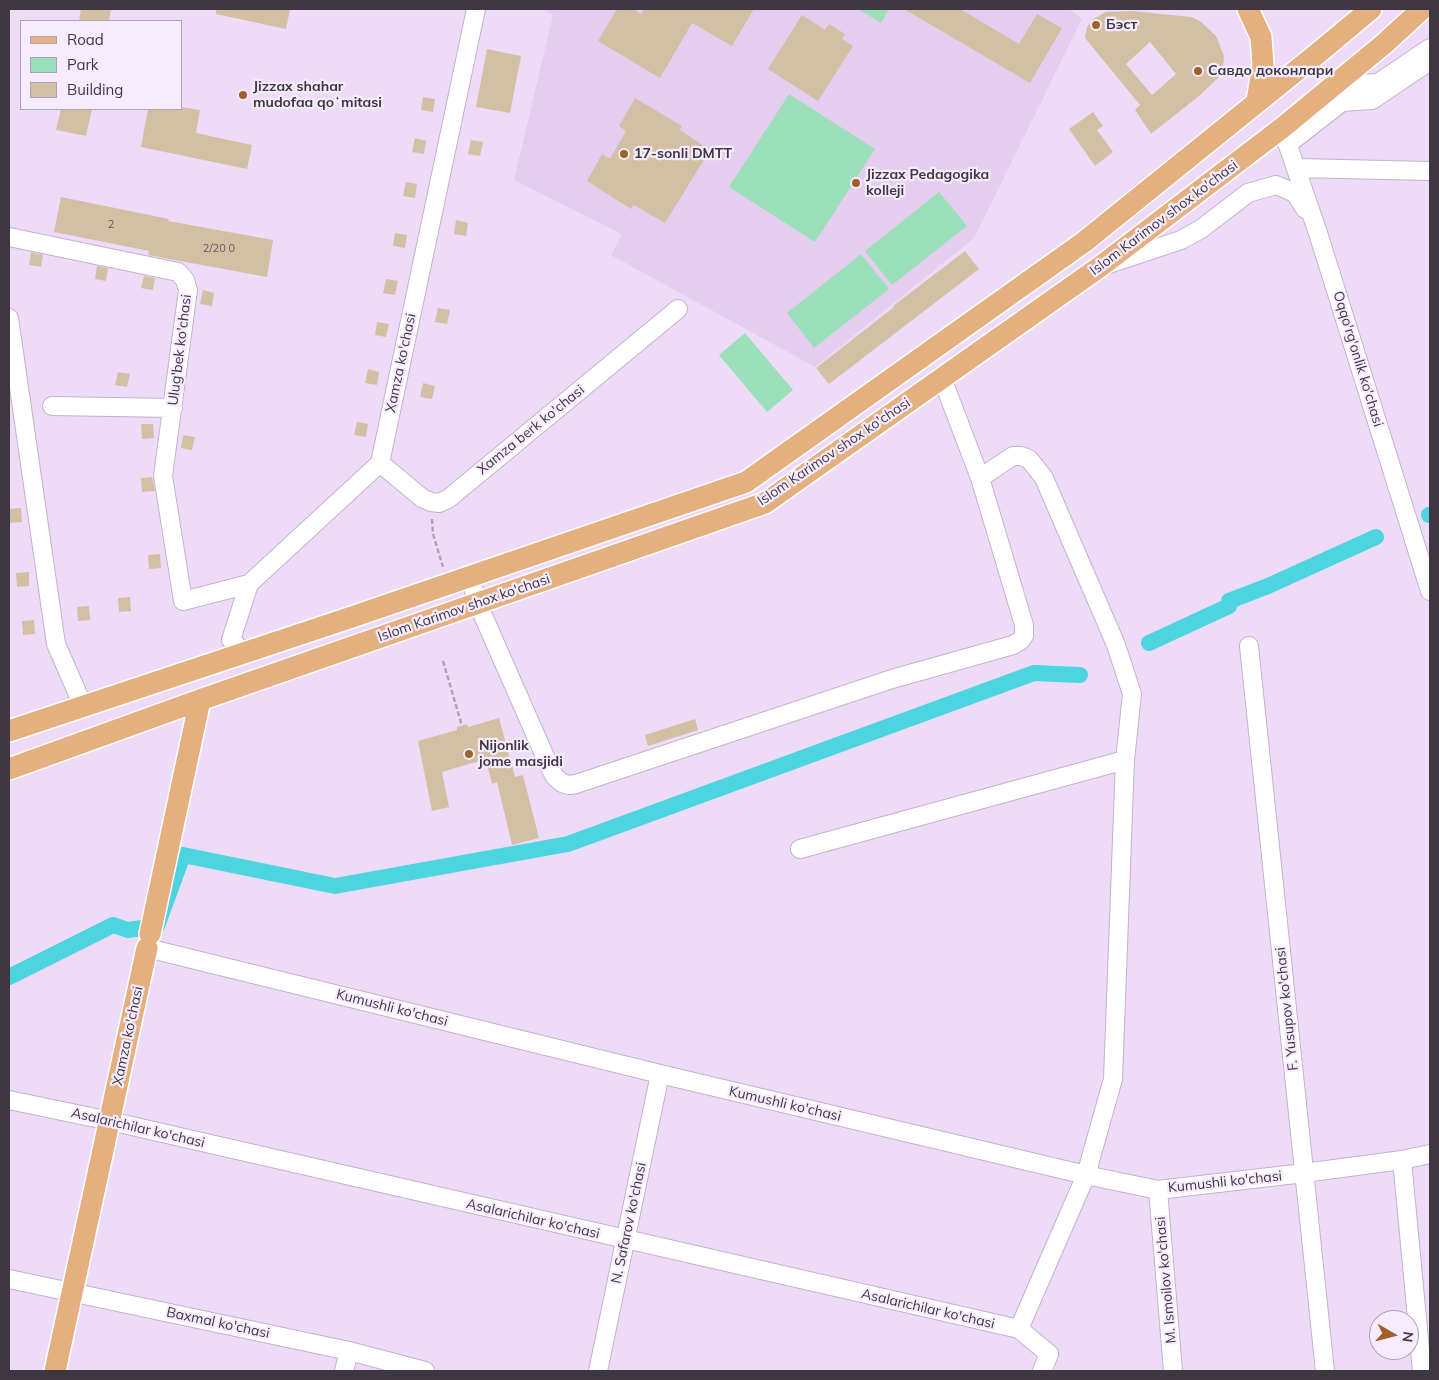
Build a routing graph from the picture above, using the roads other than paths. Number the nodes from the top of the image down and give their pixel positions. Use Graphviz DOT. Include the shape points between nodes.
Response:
graph roads {
  1 [pos="476,9"];
  2 [pos="1248,9"];
  3 [pos="1371,9"];
  4 [pos="1422,9"];
  5 [pos="1430,48"];
  6 [pos="1430,61"];
  7 [pos="1334,85"];
  8 [pos="1257,101"];
  9 [pos="1285,136"];
  10 [pos="1297,168"];
  11 [pos="1430,171"];
  12 [pos="1318,232"];
  13 [pos="9,236"];
  14 [pos="1101,266"];
  15 [pos="678,309"];
  16 [pos="9,318"];
  17 [pos="942,378"];
  18 [pos="52,406"];
  19 [pos="173,408"];
  20 [pos="380,463"];
  21 [pos="980,478"];
  22 [pos="479,572"];
  23 [pos="248,584"];
  24 [pos="1430,591"];
  25 [pos="498,596"];
  26 [pos="478,604"];
  27 [pos="349,618"];
  28 [pos="359,645"];
  29 [pos="1249,646"];
  30 [pos="249,650"];
  31 [pos="200,700"];
  32 [pos="83,706"];
  33 [pos="9,731"];
  34 [pos="1125,760"];
  35 [pos="9,769"];
  36 [pos="800,849"];
  37 [pos="150,934"];
  38 [pos="660,1074"];
  39 [pos="9,1100"];
  40 [pos="110,1121"];
  41 [pos="1430,1154"];
  42 [pos="1402,1160"];
  43 [pos="1304,1173"];
  44 [pos="1086,1176"];
  45 [pos="1158,1190"];
  46 [pos="625,1240"];
  47 [pos="9,1279"];
  48 [pos="72,1292"];
  49 [pos="1019,1329"];
  50 [pos="349,1351"];
  51 [pos="55,1371"];
  52 [pos="344,1371"];
  53 [pos="425,1371"];
  54 [pos="598,1371"];
  55 [pos="1042,1371"];
  56 [pos="1173,1371"];
  57 [pos="1324,1371"];
  58 [pos="1422,1371"];
  1 -- 20 [label="street, Xamza ko'chasi"];
  2 -- 8 [label="main road" via="1260,37 1263,65"];
  3 -- 8 [label="main road, Islom Karimov shox ko'chasi"];
  4 -- 7 [label="main road, Islom Karimov shox ko'chasi"];
  5 -- 7 [label="street" via="1378,83"];
  6 -- 9 [label="street" via="1372,100 1342,102"];
  7 -- 9 [label="main road, Islom Karimov shox ko'chasi"];
  8 -- 22 [label="main road, Islom Karimov shox ko'chasi" via="1084,242 746,482"];
  9 -- 10 [label="street, Oqqo'rg'onlik ko'chasi"];
  9 -- 14 [label="main road, Islom Karimov shox ko'chasi"];
  10 -- 11 [label="street"];
  10 -- 12 [label="street, Oqqo'rg'onlik ko'chasi"];
  12 -- 14 [label="street" via="1295,193 1276,185 1248,193 1181,240"];
  12 -- 24 [label="street, Oqqo'rg'onlik ko'chasi"];
  13 -- 19 [label="street, Ulug'bek ko'chasi" via="178,272 188,290"];
  14 -- 17 [label="main road, Islom Karimov shox ko'chasi"];
  15 -- 20 [label="street, Xamza berk ko'chasi" via="448,499 439,503 422,498"];
  16 -- 32 [label="street" via="56,644"];
  17 -- 21 [label="street"];
  17 -- 25 [label="main road, Islom Karimov shox ko'chasi" via="765,503"];
  18 -- 19 [label="street"];
  19 -- 23 [label="street, Ulug'bek ko'chasi" via="163,476 183,601"];
  20 -- 23 [label="street"];
  21 -- 26 [label="street" via="1024,625 1024,636 1020,641 892,679 576,784 562,783 555,778"];
  21 -- 34 [label="street" via="1013,456 1029,459 1044,478 1116,645 1132,694"];
  22 -- 25 [label="main road" via="484,573 482,584 487,593"];
  22 -- 26 [label="street"];
  22 -- 27 [label="main road, Islom Karimov shox ko'chasi"];
  23 -- 30 [label="street" via="231,640 239,648"];
  25 -- 26 [label="main road, Islom Karimov shox ko'chasi"];
  26 -- 28 [label="main road, Islom Karimov shox ko'chasi"];
  27 -- 28 [label="main road" via="356,618 364,627 366,633"];
  27 -- 30 [label="main road, Islom Karimov shox ko'chasi"];
  28 -- 31 [label="main road, Islom Karimov shox ko'chasi"];
  29 -- 43 [label="street, F. Yusupov ko'chasi"];
  30 -- 32 [label="main road, Islom Karimov shox ko'chasi"];
  31 -- 35 [label="main road, Islom Karimov shox ko'chasi"];
  31 -- 37 [label="main road, Xamza ko'chasi"];
  32 -- 33 [label="main road, Islom Karimov shox ko'chasi"];
  34 -- 36 [label="street"];
  34 -- 44 [label="street" via="1113,1079"];
  37 -- 38 [label="street, Kumushli ko'chasi"];
  37 -- 40 [label="main road, Xamza ko'chasi"];
  38 -- 44 [label="street, Kumushli ko'chasi"];
  38 -- 46 [label="street, N. Safarov ko'chasi"];
  39 -- 40 [label="street, Asalarichilar ko'chasi"];
  40 -- 46 [label="street, Asalarichilar ko'chasi"];
  40 -- 48 [label="main road, Xamza ko'chasi"];
  41 -- 42 [label="street, Kumushli ko'chasi"];
  42 -- 43 [label="street, Kumushli ko'chasi"];
  42 -- 58 [label="street"];
  43 -- 45 [label="street, Kumushli ko'chasi"];
  43 -- 57 [label="street, F. Yusupov ko'chasi"];
  44 -- 45 [label="street, Kumushli ko'chasi"];
  44 -- 49 [label="street"];
  45 -- 56 [label="street, M. Ismoilov ko'chasi"];
  46 -- 49 [label="street, Asalarichilar ko'chasi"];
  46 -- 54 [label="street, N. Safarov ko'chasi"];
  47 -- 48 [label="street, Baxmal ko'chasi"];
  48 -- 50 [label="street, Baxmal ko'chasi"];
  48 -- 51 [label="main road, Xamza ko'chasi"];
  49 -- 55 [label="street, Asalarichilar ko'chasi" via="1049,1354"];
  50 -- 52 [label="street"];
  50 -- 53 [label="street, Baxmal ko'chasi"];
}
